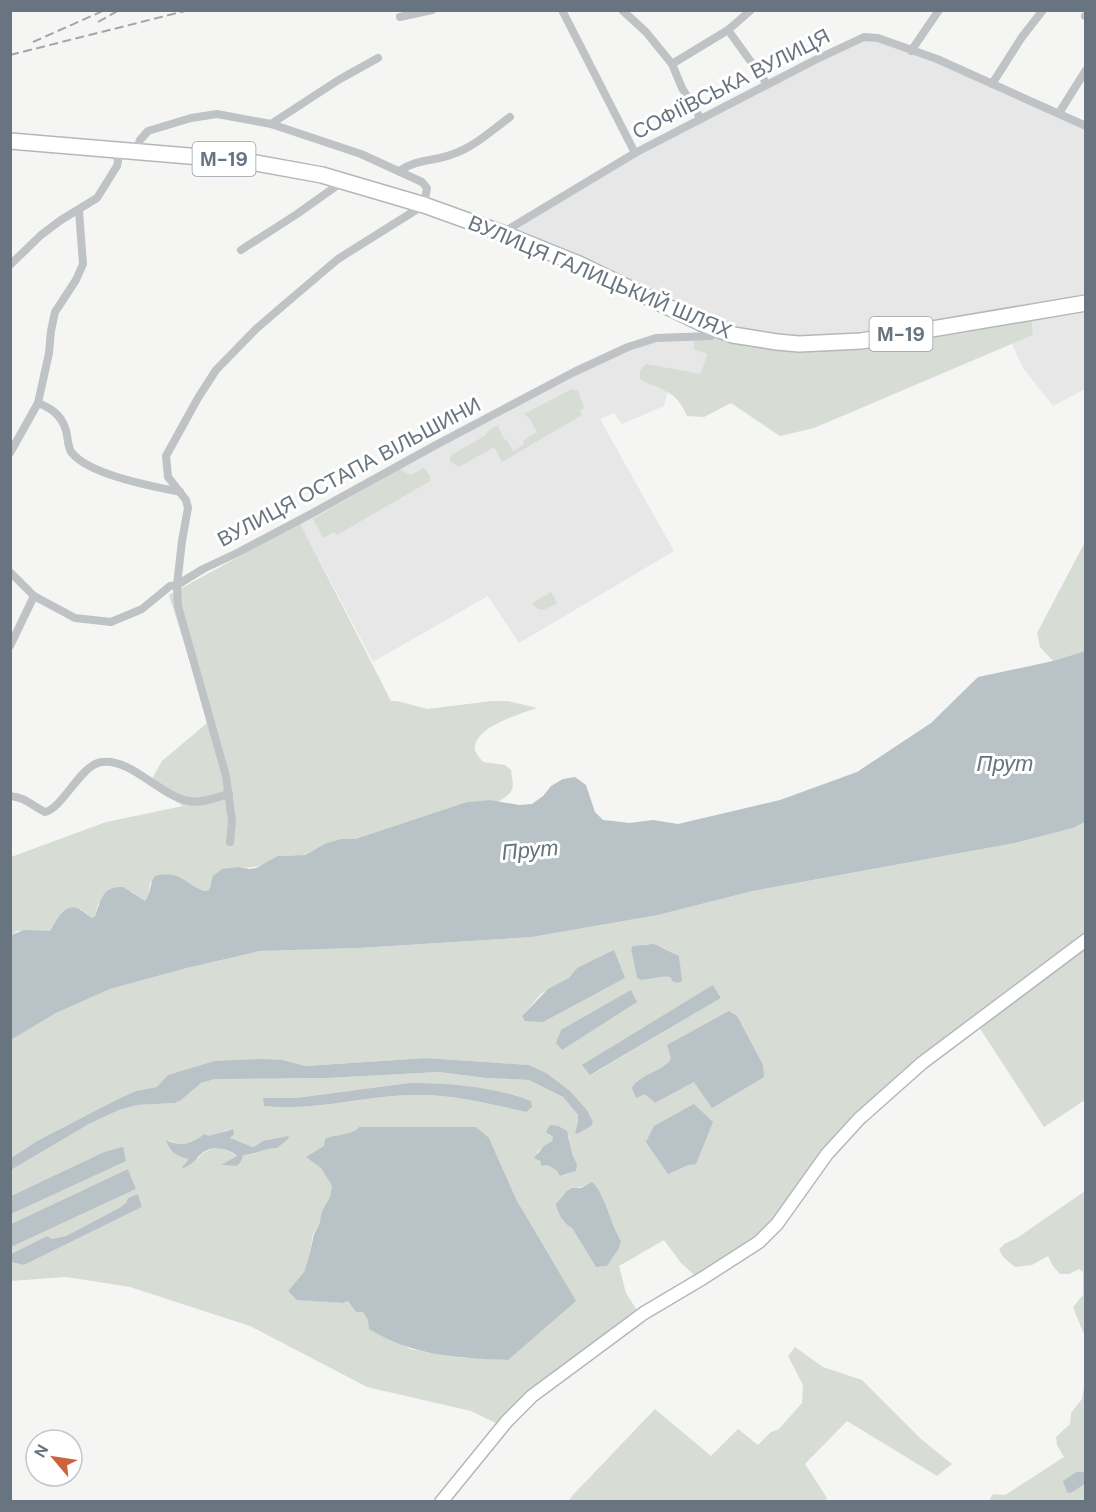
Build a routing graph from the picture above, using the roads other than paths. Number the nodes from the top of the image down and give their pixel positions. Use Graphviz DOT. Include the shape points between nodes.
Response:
graph roads {
  1 [pos="432,10"];
  2 [pos="562,10"];
  3 [pos="622,10"];
  4 [pos="751,10"];
  5 [pos="939,10"];
  6 [pos="1043,10"];
  7 [pos="400,17"];
  8 [pos="729,30"];
  9 [pos="911,51"];
  10 [pos="378,58"];
  11 [pos="672,64"];
  12 [pos="1086,70"];
  13 [pos="767,84"];
  14 [pos="992,84"];
  15 [pos="1059,112"];
  16 [pos="510,117"];
  17 [pos="701,119"];
  18 [pos="271,124"];
  19 [pos="1086,126"];
  20 [pos="10,141"];
  21 [pos="115,149"];
  22 [pos="136,150"];
  23 [pos="635,153"];
  24 [pos="399,171"];
  25 [pos="344,181"];
  26 [pos="424,205"];
  27 [pos="79,211"];
  28 [pos="502,233"];
  29 [pos="241,250"];
  30 [pos="10,266"];
  31 [pos="1086,303"];
  32 [pos="716,328"];
  33 [pos="38,403"];
  34 [pos="10,453"];
  35 [pos="180,492"];
  36 [pos="10,572"];
  37 [pos="177,585"];
  38 [pos="34,596"];
  39 [pos="10,646"];
  40 [pos="229,794"];
  41 [pos="10,796"];
  42 [pos="230,842"];
  43 [pos="1086,940"];
  44 [pos="441,1502"];
  1 -- 7 [label="street"];
  2 -- 23 [label="street"];
  3 -- 11 [label="street"];
  4 -- 8 [label="street"];
  5 -- 9 [label="street"];
  6 -- 14 [label="street"];
  8 -- 11 [label="street"];
  8 -- 13 [label="street"];
  9 -- 13 [label="street, СОФІЇВСЬКА ВУЛИЦЯ" via="878,38 864,37"];
  9 -- 14 [label="street, СОФІЇВСЬКА ВУЛИЦЯ"];
  10 -- 18 [label="street"];
  11 -- 17 [label="street"];
  12 -- 15 [label="street"];
  13 -- 17 [label="street, СОФІЇВСЬКА ВУЛИЦЯ"];
  14 -- 15 [label="street, СОФІЇВСЬКА ВУЛИЦЯ"];
  15 -- 19 [label="street, СОФІЇВСЬКА ВУЛИЦЯ"];
  16 -- 24 [label="street" via="456,153 418,161"];
  17 -- 23 [label="street, СОФІЇВСЬКА ВУЛИЦЯ"];
  18 -- 22 [label="street" via="217,114 191,118 148,131"];
  18 -- 24 [label="street"];
  20 -- 21 [label="highway, ВУЛИЦЯ ГАЛИЦЬКИЙ ШЛЯХ / М-19"];
  21 -- 22 [label="highway, ВУЛИЦЯ ГАЛИЦЬКИЙ ШЛЯХ / М-19"];
  21 -- 27 [label="street" via="118,161 114,172 97,198"];
  22 -- 25 [label="highway, ВУЛИЦЯ ГАЛИЦЬКИЙ ШЛЯХ / М-19" via="251,162"];
  23 -- 28 [label="street, СОФІЇВСЬКА ВУЛИЦЯ"];
  24 -- 26 [label="street" via="427,188"];
  25 -- 26 [label="highway, ВУЛИЦЯ ГАЛИЦЬКИЙ ШЛЯХ / М-19"];
  25 -- 29 [label="street"];
  26 -- 28 [label="highway, ВУЛИЦЯ ГАЛИЦЬКИЙ ШЛЯХ / М-19"];
  26 -- 35 [label="street" via="339,259 256,329 216,370 166,456 168,477"];
  27 -- 30 [label="street" via="61,220"];
  27 -- 33 [label="street" via="83,264 55,312"];
  28 -- 32 [label="highway, ВУЛИЦЯ ГАЛИЦЬКИЙ ШЛЯХ / М-19"];
  31 -- 32 [label="highway, ВУЛИЦЯ ГАЛИЦЬКИЙ ШЛЯХ / М-19" via="861,341 799,344 734,335"];
  32 -- 37 [label="street, ВУЛИЦЯ ОСТАПА ВІЛЬШИНИ" via="711,336 656,338 574,372 237,553 202,568"];
  33 -- 34 [label="street"];
  33 -- 35 [label="street" via="58,414 72,453 118,478"];
  35 -- 37 [label="street" via="188,508"];
  36 -- 38 [label="street, ВУЛИЦЯ ОСТАПА ВІЛЬШИНИ"];
  37 -- 38 [label="street, ВУЛИЦЯ ОСТАПА ВІЛЬШИНИ" via="170,586 142,609 111,622 75,618"];
  37 -- 40 [label="street" via="178,606"];
  38 -- 39 [label="street"];
  40 -- 41 [label="street" via="191,802 177,798 129,769 102,761 69,789 51,811 45,812 29,801"];
  40 -- 42 [label="street"];
  43 -- 44 [label="main road" via="922,1063 859,1119 759,1242 644,1313 532,1396"];
}
